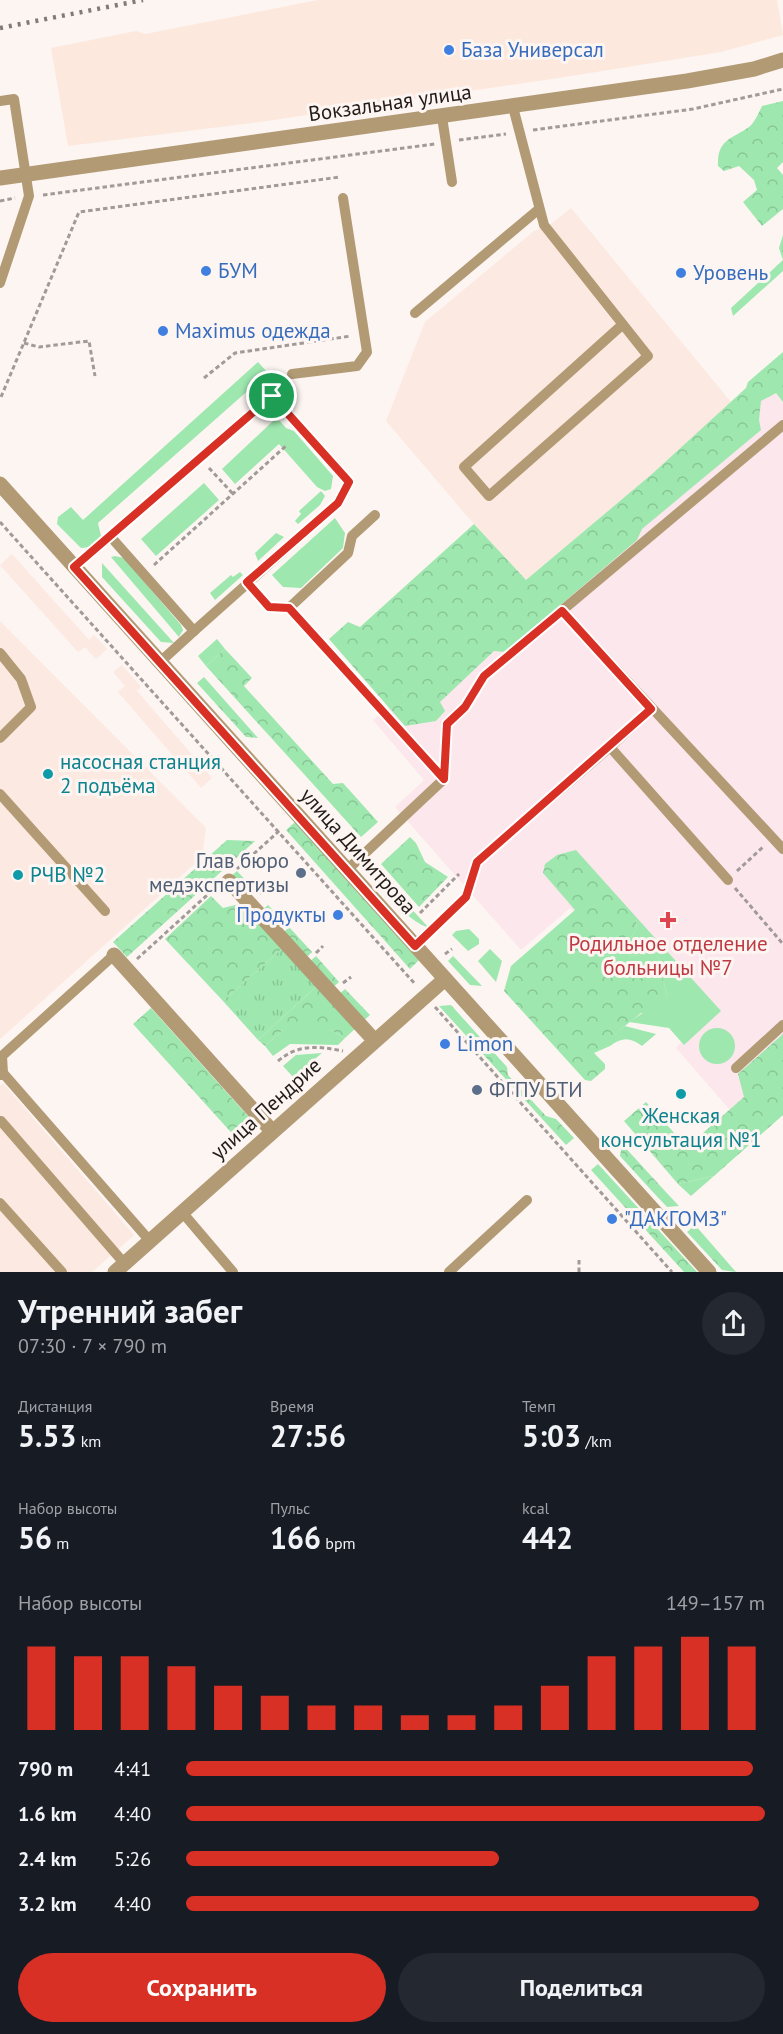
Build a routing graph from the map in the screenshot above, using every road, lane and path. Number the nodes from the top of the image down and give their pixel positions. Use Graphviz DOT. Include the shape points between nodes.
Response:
graph roads {
  1 [pos="783,60"];
  2 [pos="783,89"];
  3 [pos="0,101"];
  4 [pos="513,107"];
  5 [pos="442,117"];
  6 [pos="518,132"];
  7 [pos="446,142"];
  8 [pos="27,173"];
  9 [pos="340,177"];
  10 [pos="0,178"];
  11 [pos="452,182"];
  12 [pos="30,196"];
  13 [pos="343,198"];
  14 [pos="0,201"];
  15 [pos="539,209"];
  16 [pos="5,252"];
  17 [pos="2,270"];
  18 [pos="0,283"];
  19 [pos="415,313"];
  20 [pos="622,325"];
  21 [pos="364,334"];
  22 [pos="24,343"];
  23 [pos="292,374"];
  24 [pos="95,376"];
  25 [pos="204,378"];
  26 [pos="1,396"];
  27 [pos="783,425"];
  28 [pos="288,445"];
  29 [pos="200,458"];
  30 [pos="0,484"];
  31 [pos="233,494"];
  32 [pos="375,515"];
  33 [pos="0,522"];
  34 [pos="110,536"];
  35 [pos="74,567"];
  36 [pos="144,574"];
  37 [pos="247,582"];
  38 [pos="289,608"];
  39 [pos="562,611"];
  40 [pos="194,631"];
  41 [pos="0,653"];
  42 [pos="160,662"];
  43 [pos="651,709"];
  44 [pos="0,738"];
  45 [pos="610,747"];
  46 [pos="444,779"];
  47 [pos="0,794"];
  48 [pos="279,831"];
  49 [pos="773,838"];
  50 [pos="783,849"];
  51 [pos="477,862"];
  52 [pos="347,870"];
  53 [pos="226,880"];
  54 [pos="728,880"];
  55 [pos="105,911"];
  56 [pos="420,913"];
  57 [pos="783,944"];
  58 [pos="415,946"];
  59 [pos="114,955"];
  60 [pos="141,968"];
  61 [pos="445,979"];
  62 [pos="425,996"];
  63 [pos="783,1025"];
  64 [pos="374,1040"];
  65 [pos="344,1051"];
  66 [pos="278,1061"];
  67 [pos="736,1068"];
  68 [pos="1,1074"];
  69 [pos="1,1122"];
  70 [pos="272,1131"];
  71 [pos="527,1200"];
  72 [pos="0,1203"];
  73 [pos="182,1212"];
  74 [pos="150,1241"];
  75 [pos="579,1260"];
  76 [pos="120,1268"];
  77 [pos="62,1272"];
  78 [pos="233,1272"];
  79 [pos="449,1272"];
  80 [pos="579,1272"];
  81 [pos="672,1272"];
  82 [pos="709,1272"];
  1 -- 4 [label="street, Вокзальная улица" via="710,77"];
  2 -- 6 [label="path" via="693,109"];
  3 -- 8 [label="lane" via="14,99"];
  4 -- 5 [label="street, Вокзальная улица"];
  4 -- 6 [label="lane"];
  5 -- 7 [label="lane"];
  5 -- 8 [label="street, Вокзальная улица"];
  6 -- 7 [label="path"];
  6 -- 15 [label="lane"];
  7 -- 11 [label="lane"];
  7 -- 12 [label="path"];
  8 -- 10 [label="street, Вокзальная улица"];
  8 -- 12 [label="lane"];
  9 -- 22 [label="path" via="79,212"];
  12 -- 14 [label="path"];
  12 -- 16 [label="lane"];
  13 -- 21 [label="lane"];
  15 -- 19 [label="lane"];
  15 -- 20 [label="lane" via="544,225"];
  16 -- 17 [label="lane"];
  17 -- 18 [label="lane"];
  20 -- 20 [label="lane" via="648,356 489,496 464,467"];
  21 -- 23 [label="lane" via="367,352 357,366"];
  21 -- 25 [label="path" via="235,353"];
  22 -- 24 [label="path" via="39,347 89,341"];
  22 -- 26 [label="path"];
  27 -- 39 [label="lane"];
  28 -- 31 [label="path"];
  29 -- 31 [label="path"];
  29 -- 34 [label="lane"];
  29 -- 37 [label="lane" via="272,396 349,482 338,503"];
  30 -- 35 [label="street, улица Димитрова"];
  31 -- 36 [label="path"];
  32 -- 38 [label="lane" via="352,536 348,553"];
  33 -- 48 [label="path"];
  34 -- 35 [label="lane"];
  34 -- 36 [label="lane"];
  35 -- 42 [label="street, улица Димитрова"];
  36 -- 40 [label="lane"];
  37 -- 38 [label="path" via="269,607"];
  37 -- 40 [label="lane"];
  38 -- 46 [label="lane"];
  39 -- 43 [label="lane"];
  39 -- 46 [label="lane" via="484,676 465,707 447,724"];
  40 -- 42 [label="lane"];
  41 -- 44 [label="lane" via="21,679 31,707"];
  42 -- 52 [label="street, улица Димитрова"];
  43 -- 45 [label="lane"];
  43 -- 49 [label="lane"];
  45 -- 51 [label="lane"];
  45 -- 54 [label="lane"];
  46 -- 52 [label="lane"];
  47 -- 55 [label="lane"];
  48 -- 53 [label="path"];
  48 -- 62 [label="path"];
  49 -- 50 [label="lane"];
  49 -- 54 [label="path"];
  51 -- 56 [label="path"];
  51 -- 58 [label="lane" via="466,897"];
  52 -- 58 [label="street, улица Димитрова"];
  53 -- 60 [label="path" via="135,961"];
  53 -- 64 [label="street"];
  54 -- 57 [label="path"];
  58 -- 61 [label="street, улица Димитрова"];
  59 -- 68 [label="lane" via="2,1056"];
  59 -- 70 [label="street"];
  61 -- 62 [label="street, улица Пендрие"];
  61 -- 82 [label="street, улица Димитрова"];
  62 -- 64 [label="street, улица Пендрие"];
  62 -- 81 [label="path"];
  63 -- 67 [label="lane"];
  64 -- 70 [label="street, улица Пендрие"];
  65 -- 66 [label="path" via="292,1049"];
  68 -- 74 [label="lane"];
  69 -- 76 [label="lane"];
  70 -- 73 [label="street, улица Пендрие"];
  71 -- 79 [label="lane"];
  72 -- 77 [label="lane"];
  73 -- 74 [label="street, улица Пендрие"];
  73 -- 78 [label="lane"];
  74 -- 76 [label="street, улица Пендрие"];
  75 -- 80 [label="path"];
}
